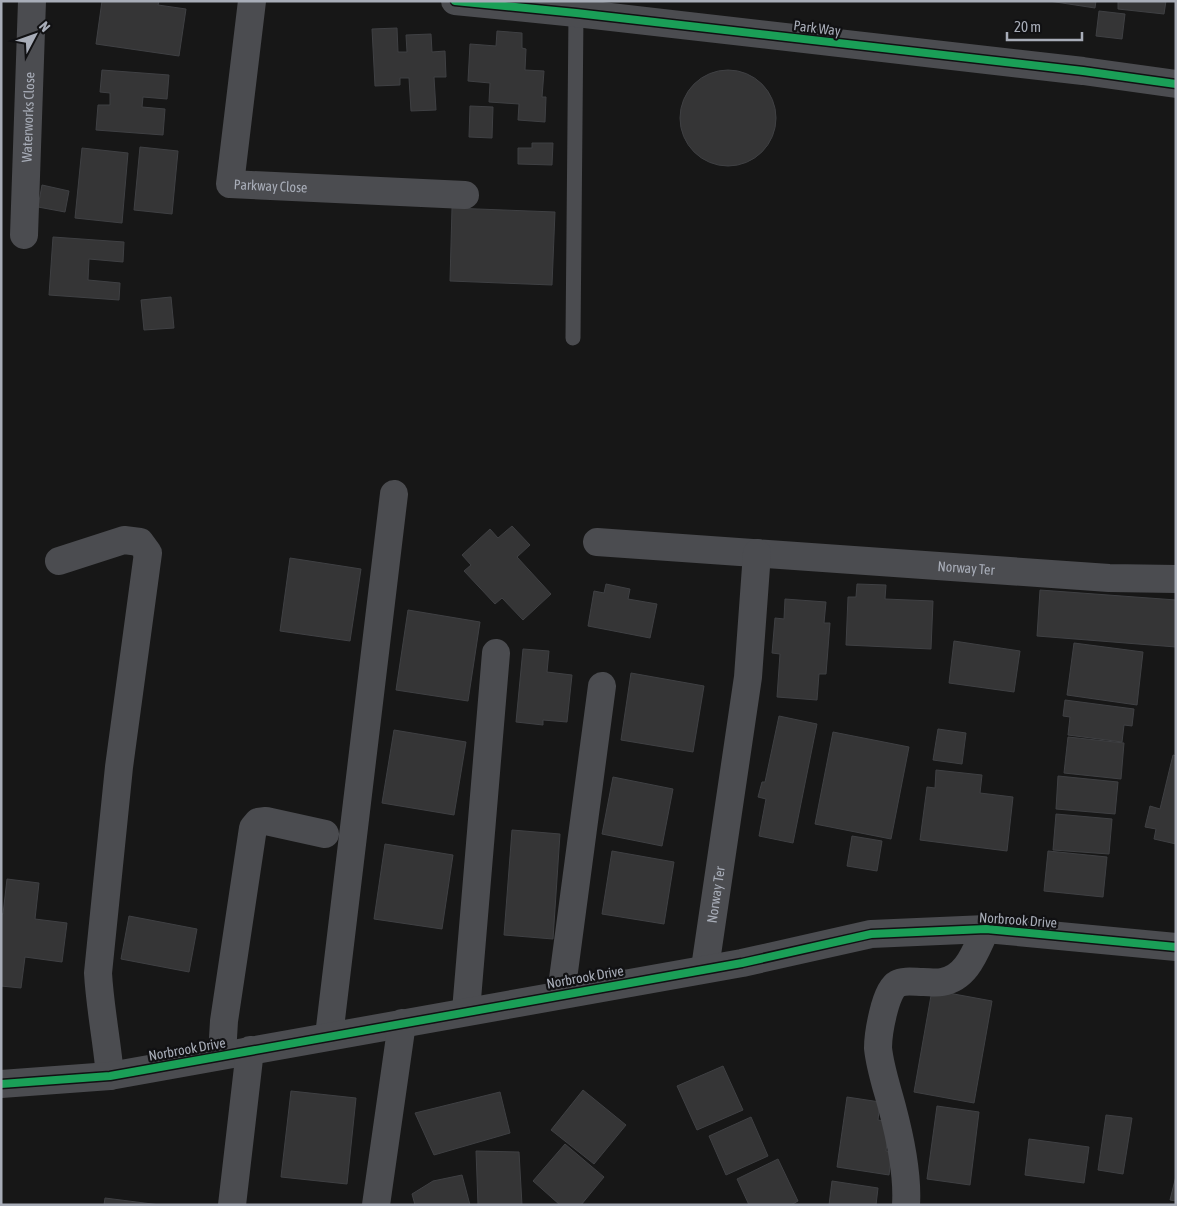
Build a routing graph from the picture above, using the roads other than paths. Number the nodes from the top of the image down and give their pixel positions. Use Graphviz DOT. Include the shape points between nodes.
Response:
graph roads {
  1 [pos="32,1"];
  2 [pos="252,1"];
  3 [pos="454,1"];
  4 [pos="576,13"];
  5 [pos="1176,84"];
  6 [pos="465,195"];
  7 [pos="24,235"];
  8 [pos="573,338"];
  9 [pos="394,494"];
  10 [pos="597,542"];
  11 [pos="757,553"];
  12 [pos="59,561"];
  13 [pos="1176,579"];
  14 [pos="496,653"];
  15 [pos="602,686"];
  16 [pos="325,834"];
  17 [pos="986,929"];
  18 [pos="1176,947"];
  19 [pos="705,968"];
  20 [pos="561,994"];
  21 [pos="466,1011"];
  22 [pos="402,1023"];
  23 [pos="329,1036"];
  24 [pos="250,1050"];
  25 [pos="222,1055"];
  26 [pos="110,1076"];
  27 [pos="1,1084"];
  28 [pos="232,1205"];
  29 [pos="376,1205"];
  30 [pos="906,1205"];
  1 -- 7 [label="street, Waterworks Close"];
  2 -- 6 [label="street, Parkway Close" via="230,184"];
  3 -- 4 [label="street, Park Way"];
  4 -- 5 [label="street, Park Way"];
  4 -- 8 [label="lane"];
  9 -- 23 [label="street"];
  10 -- 11 [label="street, Norway Ter"];
  11 -- 13 [label="street, Norway Ter" via="1110,578"];
  11 -- 19 [label="street, Norway Ter" via="748,677"];
  12 -- 26 [label="street" via="124,540 140,542 148,553 119,767 98,973"];
  14 -- 21 [label="street"];
  15 -- 20 [label="street"];
  16 -- 25 [label="street" via="266,821 258,822 253,828 224,1021"];
  17 -- 18 [label="street, Norbrook Drive"];
  17 -- 19 [label="street, Norbrook Drive" via="871,934"];
  17 -- 30 [label="street" via="964,970 943,982 897,984 885,1006 878,1047 895,1118 907,1187"];
  19 -- 20 [label="street, Norbrook Drive"];
  20 -- 21 [label="street, Norbrook Drive"];
  21 -- 22 [label="street, Norbrook Drive"];
  22 -- 23 [label="street, Norbrook Drive"];
  22 -- 29 [label="street"];
  23 -- 24 [label="street, Norbrook Drive"];
  24 -- 25 [label="street, Norbrook Drive"];
  24 -- 28 [label="street"];
  25 -- 26 [label="street, Norbrook Drive"];
  26 -- 27 [label="street, Norbrook Drive"];
}
